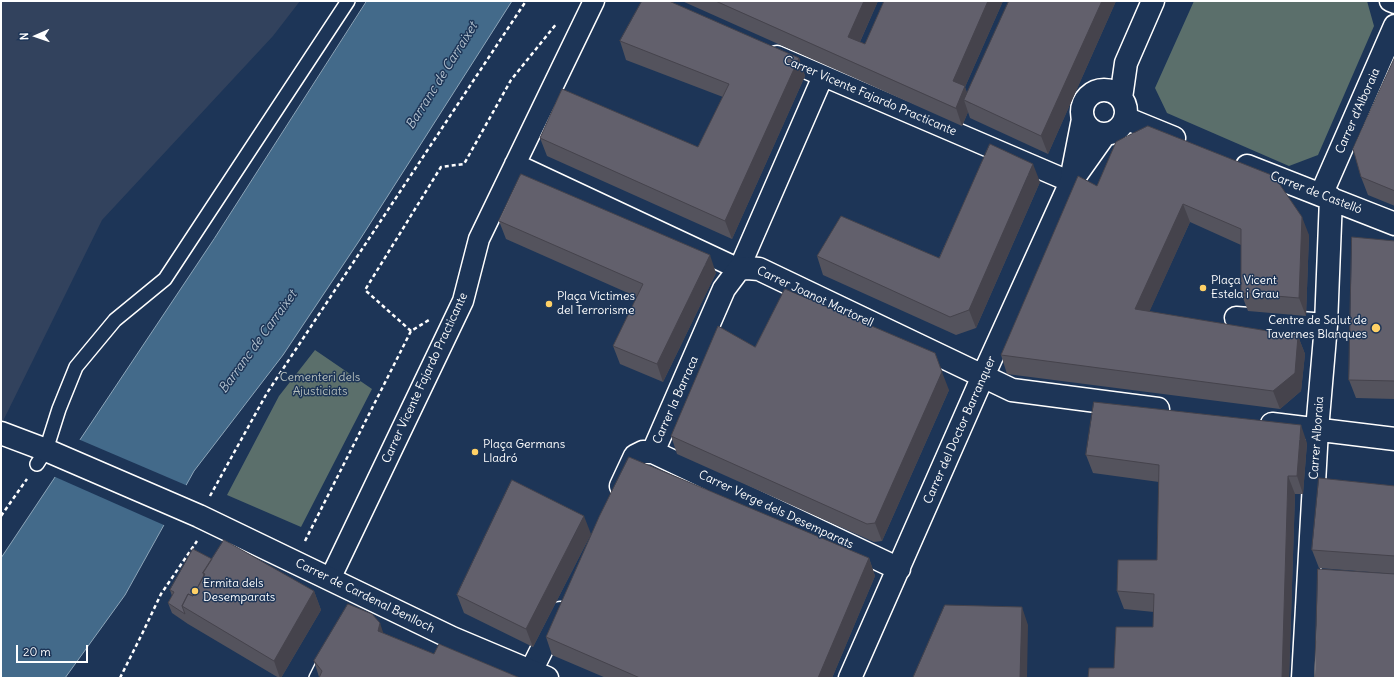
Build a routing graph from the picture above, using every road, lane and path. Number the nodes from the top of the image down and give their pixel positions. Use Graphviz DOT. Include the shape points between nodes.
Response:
graph roads {
  1 [pos="348,1"];
  2 [pos="526,1"];
  3 [pos="594,1"];
  4 [pos="1153,1"];
  5 [pos="1390,1"];
  6 [pos="1395,3"];
  7 [pos="560,19"];
  8 [pos="1395,26"];
  9 [pos="760,49"];
  10 [pos="1126,63"];
  11 [pos="823,76"];
  12 [pos="1101,90"];
  13 [pos="1123,108"];
  14 [pos="1083,119"];
  15 [pos="1104,134"];
  16 [pos="1192,145"];
  17 [pos="1228,159"];
  18 [pos="515,164"];
  19 [pos="1071,182"];
  20 [pos="1326,196"];
  21 [pos="1395,224"];
  22 [pos="739,269"];
  23 [pos="1236,318"];
  24 [pos="430,319"];
  25 [pos="1326,325"];
  26 [pos="411,331"];
  27 [pos="983,376"];
  28 [pos="1177,412"];
  29 [pos="1255,422"];
  30 [pos="1317,430"];
  31 [pos="1,433"];
  32 [pos="1395,439"];
  33 [pos="652,452"];
  34 [pos="46,456"];
  35 [pos="611,506"];
  36 [pos="1,516"];
  37 [pos="198,516"];
  38 [pos="304,544"];
  39 [pos="898,569"];
  40 [pos="330,579"];
  41 [pos="570,592"];
  42 [pos="330,649"];
  43 [pos="539,674"];
  44 [pos="120,678"];
  45 [pos="316,678"];
  46 [pos="850,678"];
  47 [pos="1304,678"];
  1 -- 34 [label="lane" via="165,279 115,320 76,367 59,409"];
  2 -- 37 [label="path" via="267,393"];
  3 -- 18 [label="street, Carrer Vicente Fajardo Practicante"];
  4 -- 10 [label="street"];
  5 -- 6 [label="street"];
  7 -- 26 [label="path" via="511,80 464,164 441,167 365,290"];
  8 -- 20 [label="street, Carrer d'Alboraia"];
  9 -- 11 [label="street, Carrer Vicente Fajardo Practicante"];
  10 -- 12 [label="street"];
  10 -- 13 [label="street"];
  11 -- 19 [label="street, Carrer Vicente Fajardo Practicante"];
  11 -- 22 [label="street"];
  12 -- 13 [label="street" via="1115,93"];
  12 -- 14 [label="street" via="1094,93 1084,104"];
  13 -- 15 [label="street" via="1118,130"];
  13 -- 16 [label="street"];
  14 -- 15 [label="street" via="1092,130"];
  14 -- 19 [label="street, Carrer del Doctor Barranquer"];
  15 -- 19 [label="street, Carrer del Doctor Barranquer"];
  17 -- 20 [label="street, Carrer de Castelló"];
  18 -- 22 [label="street, Carrer Joanot Martorell"];
  18 -- 40 [label="street, Carrer Vicente Fajardo Practicante" via="479,239 463,301"];
  19 -- 27 [label="street, Carrer del Doctor Barranquer"];
  20 -- 21 [label="street, Carrer de Castelló"];
  20 -- 25 [label="street, Carrer Alboraia"];
  22 -- 27 [label="street, Carrer Joanot Martorell" via="759,269"];
  22 -- 33 [label="street, Carrer la Barraca" via="724,289"];
  23 -- 25 [label="street"];
  24 -- 26 [label="path"];
  25 -- 30 [label="street, Carrer Alboraia"];
  26 -- 38 [label="path"];
  27 -- 28 [label="street, Carrer Joanot Martorell" via="1012,390"];
  27 -- 39 [label="street, Carrer del Doctor Barranquer"];
  29 -- 30 [label="street"];
  30 -- 32 [label="street"];
  30 -- 47 [label="street, Carrer Alboraia"];
  31 -- 34 [label="street, Carrer de Cardenal Benlloch"];
  33 -- 35 [label="street, Carrer la Barraca" via="643,452 635,456"];
  33 -- 39 [label="street, Carrer Verge dels Desemparats"];
  34 -- 36 [label="path"];
  34 -- 37 [label="street, Carrer de Cardenal Benlloch"];
  37 -- 40 [label="street, Carrer de Cardenal Benlloch"];
  37 -- 44 [label="path"];
  39 -- 46 [label="street, Carrer del Doctor Barranquer"];
  40 -- 43 [label="street, Carrer de Cardenal Benlloch" via="360,603"];
  41 -- 43 [label="street"];
  42 -- 45 [label="lane"];
}
